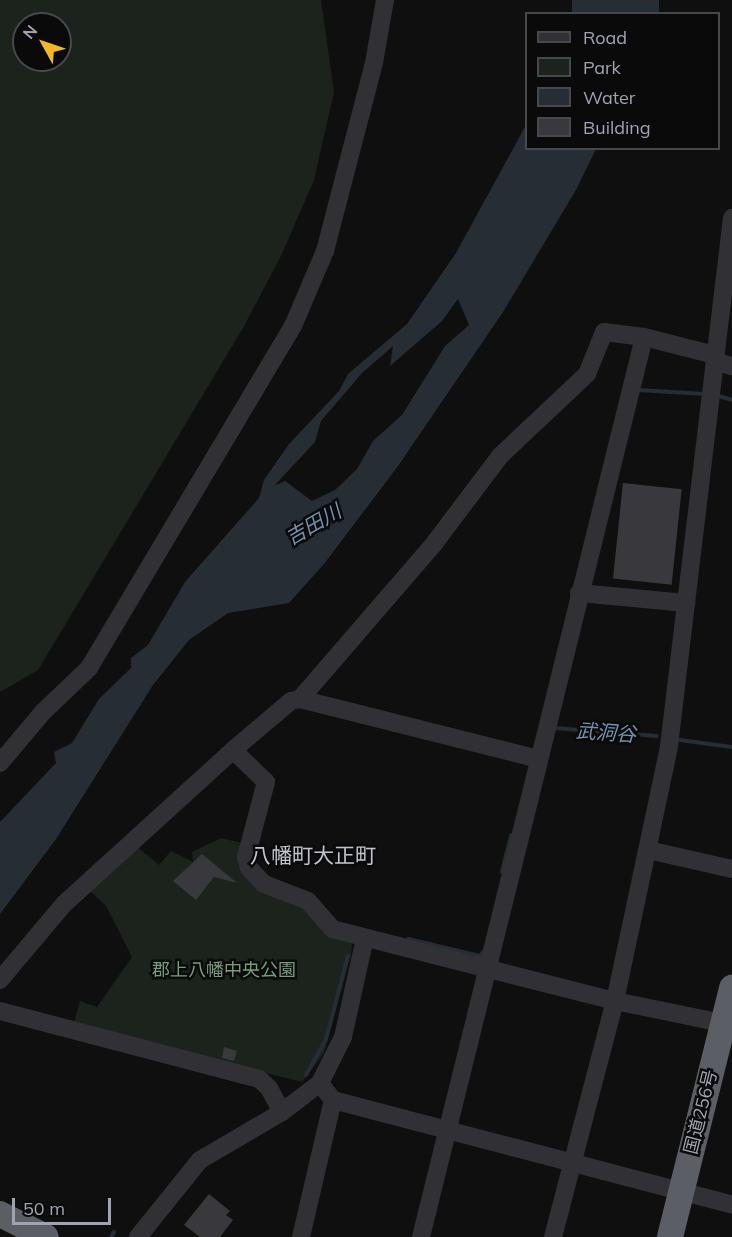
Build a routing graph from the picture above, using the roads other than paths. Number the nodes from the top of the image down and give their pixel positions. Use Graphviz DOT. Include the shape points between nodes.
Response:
graph roads {
  1 [pos="385,0"];
  2 [pos="732,218"];
  3 [pos="644,337"];
  4 [pos="715,358"];
  5 [pos="732,366"];
  6 [pos="579,593"];
  7 [pos="687,603"];
  8 [pos="300,699"];
  9 [pos="232,750"];
  10 [pos="538,759"];
  11 [pos="0,763"];
  12 [pos="648,850"];
  13 [pos="732,869"];
  14 [pos="365,938"];
  15 [pos="490,967"];
  16 [pos="0,980"];
  17 [pos="732,987"];
  18 [pos="615,1001"];
  19 [pos="0,1011"];
  20 [pos="727,1025"];
  21 [pos="320,1083"];
  22 [pos="333,1100"];
  23 [pos="282,1112"];
  24 [pos="447,1132"];
  25 [pos="571,1164"];
  26 [pos="681,1192"];
  27 [pos="732,1205"];
  28 [pos="0,1214"];
  29 [pos="46,1237"];
  30 [pos="138,1237"];
  31 [pos="301,1237"];
  32 [pos="421,1237"];
  33 [pos="553,1237"];
  34 [pos="670,1237"];
  1 -- 11 [label="street" via="374,63 325,251 292,326 89,668 43,712"];
  2 -- 4 [label="street"];
  3 -- 4 [label="street"];
  3 -- 6 [label="street"];
  3 -- 8 [label="street" via="604,332 587,374 500,456 434,545"];
  4 -- 5 [label="street"];
  4 -- 7 [label="street"];
  6 -- 7 [label="street"];
  6 -- 10 [label="street"];
  7 -- 12 [label="street" via="669,746"];
  8 -- 9 [label="street" via="291,701"];
  8 -- 10 [label="street"];
  9 -- 14 [label="street" via="266,782 246,857 249,868 264,884 308,901 332,929"];
  9 -- 16 [label="street" via="64,904"];
  10 -- 15 [label="street"];
  12 -- 13 [label="street"];
  12 -- 18 [label="street"];
  14 -- 15 [label="street"];
  14 -- 21 [label="street" via="343,1037"];
  15 -- 18 [label="street"];
  15 -- 24 [label="street"];
  17 -- 20 [label="highway, 国道256号"];
  18 -- 20 [label="street"];
  18 -- 25 [label="street"];
  19 -- 23 [label="street" via="259,1079 270,1088"];
  20 -- 26 [label="highway, 国道256号"];
  21 -- 22 [label="street"];
  21 -- 23 [label="street"];
  22 -- 24 [label="street"];
  22 -- 31 [label="street"];
  23 -- 30 [label="street" via="200,1160"];
  24 -- 25 [label="street"];
  24 -- 32 [label="street"];
  25 -- 26 [label="street"];
  25 -- 33 [label="street"];
  26 -- 27 [label="street"];
  26 -- 34 [label="highway, 国道256号"];
  28 -- 29 [label="highway"];
}
